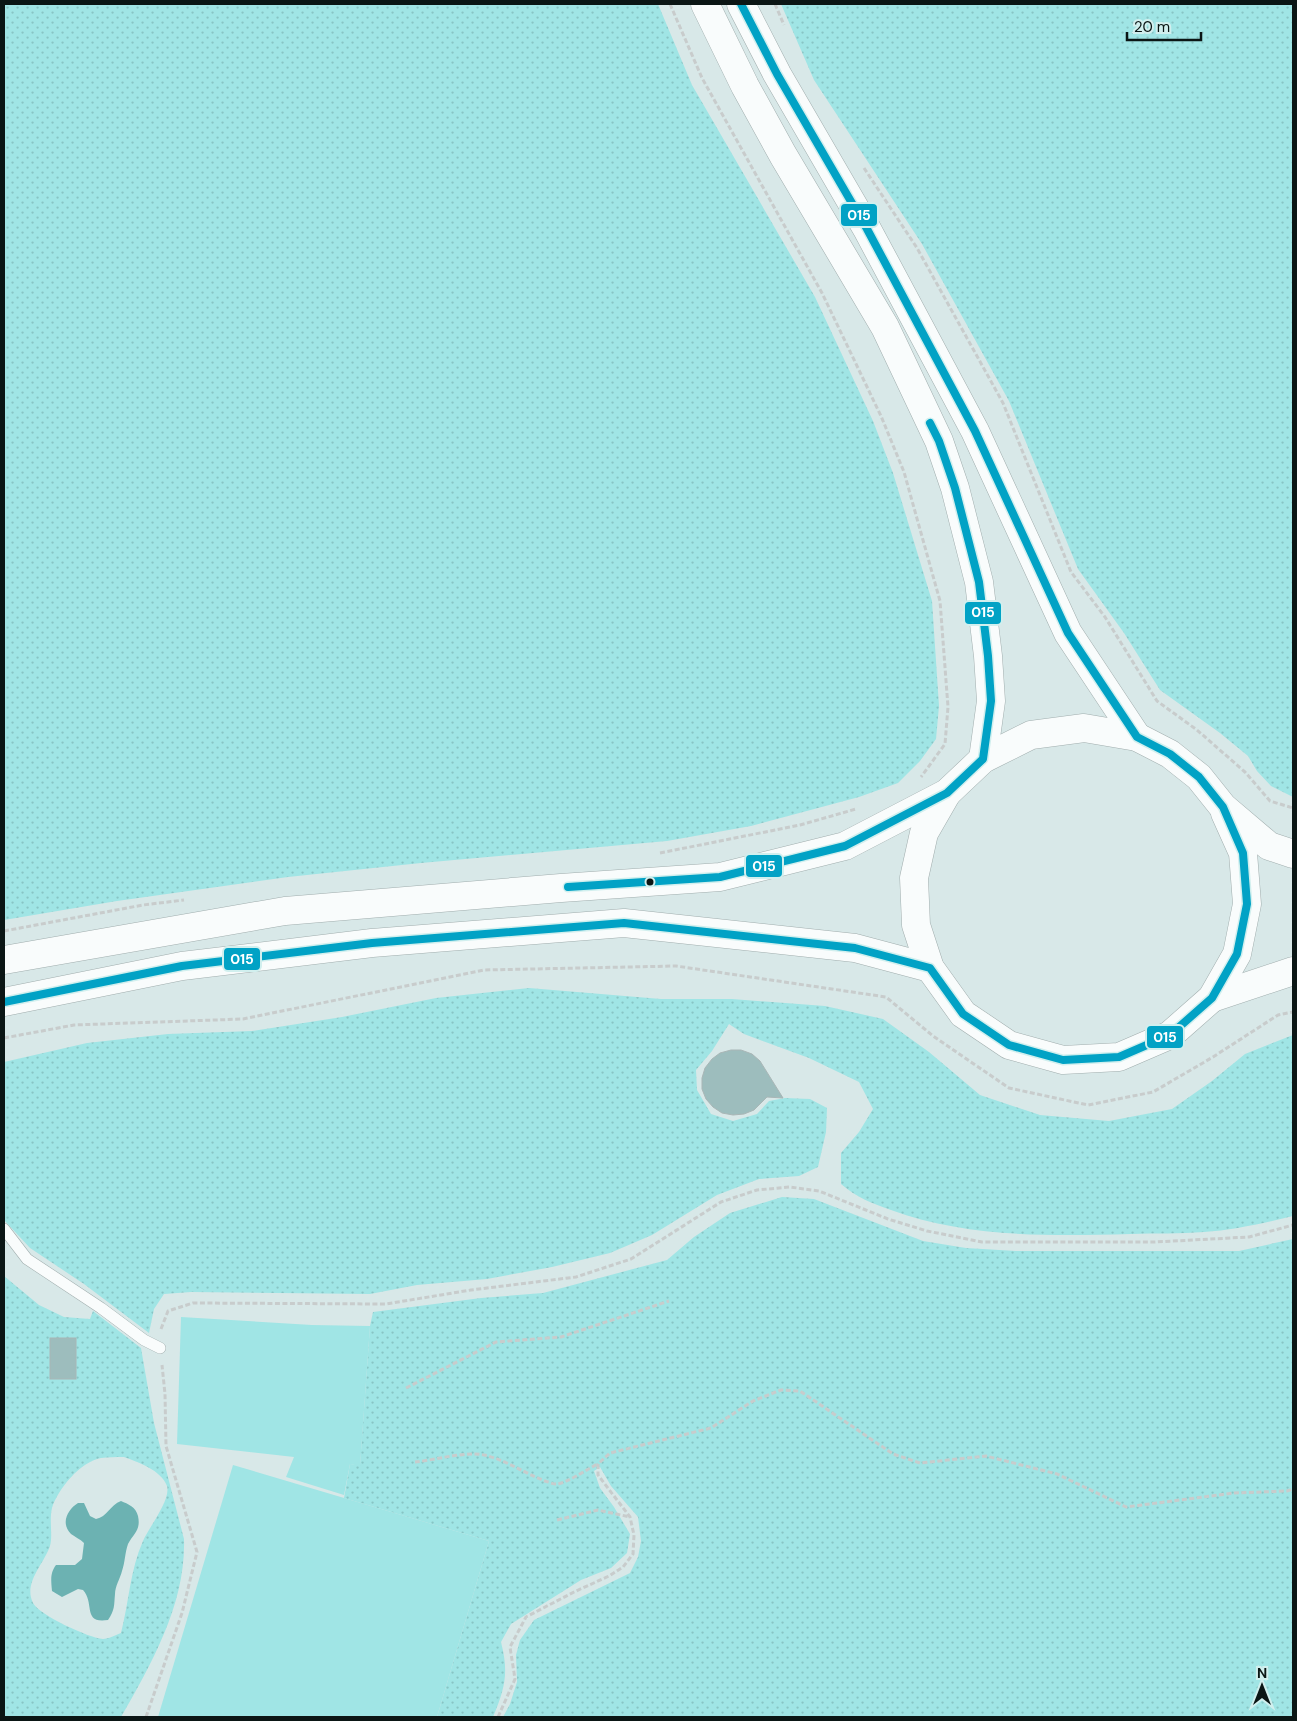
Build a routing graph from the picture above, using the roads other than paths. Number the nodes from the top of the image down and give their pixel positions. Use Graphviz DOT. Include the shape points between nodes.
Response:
graph roads {
  1 [pos="705,4"];
  2 [pos="741,4"];
  3 [pos="1137,737"];
  4 [pos="983,759"];
  5 [pos="948,793"];
  6 [pos="1222,807"];
  7 [pos="1293,854"];
  8 [pos="4,960"];
  9 [pos="930,968"];
  10 [pos="1293,971"];
  11 [pos="1212,998"];
  12 [pos="4,1002"];
  13 [pos="4,1230"];
  14 [pos="160,1348"];
  1 -- 4 [label="main road" via="783,155 885,327 939,441 956,488 980,582 991,701"];
  2 -- 3 [label="main road" via="975,431 1068,633"];
  3 -- 4 [label="main road" via="1084,728 1057,731 1031,735"];
  3 -- 6 [label="main road" via="1170,754 1199,777"];
  4 -- 5 [label="main road"];
  5 -- 8 [label="main road" via="845,846 720,876 285,911"];
  5 -- 9 [label="main road" via="924,833 914,878 916,924"];
  6 -- 7 [label="main road" via="1268,846"];
  6 -- 11 [label="main road" via="1243,853 1248,904 1237,954"];
  9 -- 11 [label="main road" via="963,1014 1009,1045 1063,1060 1119,1057 1170,1035"];
  9 -- 12 [label="main road" via="855,948 624,923 372,943 182,966"];
  10 -- 11 [label="main road"];
  13 -- 14 [label="lane" via="27,1259"];
}
